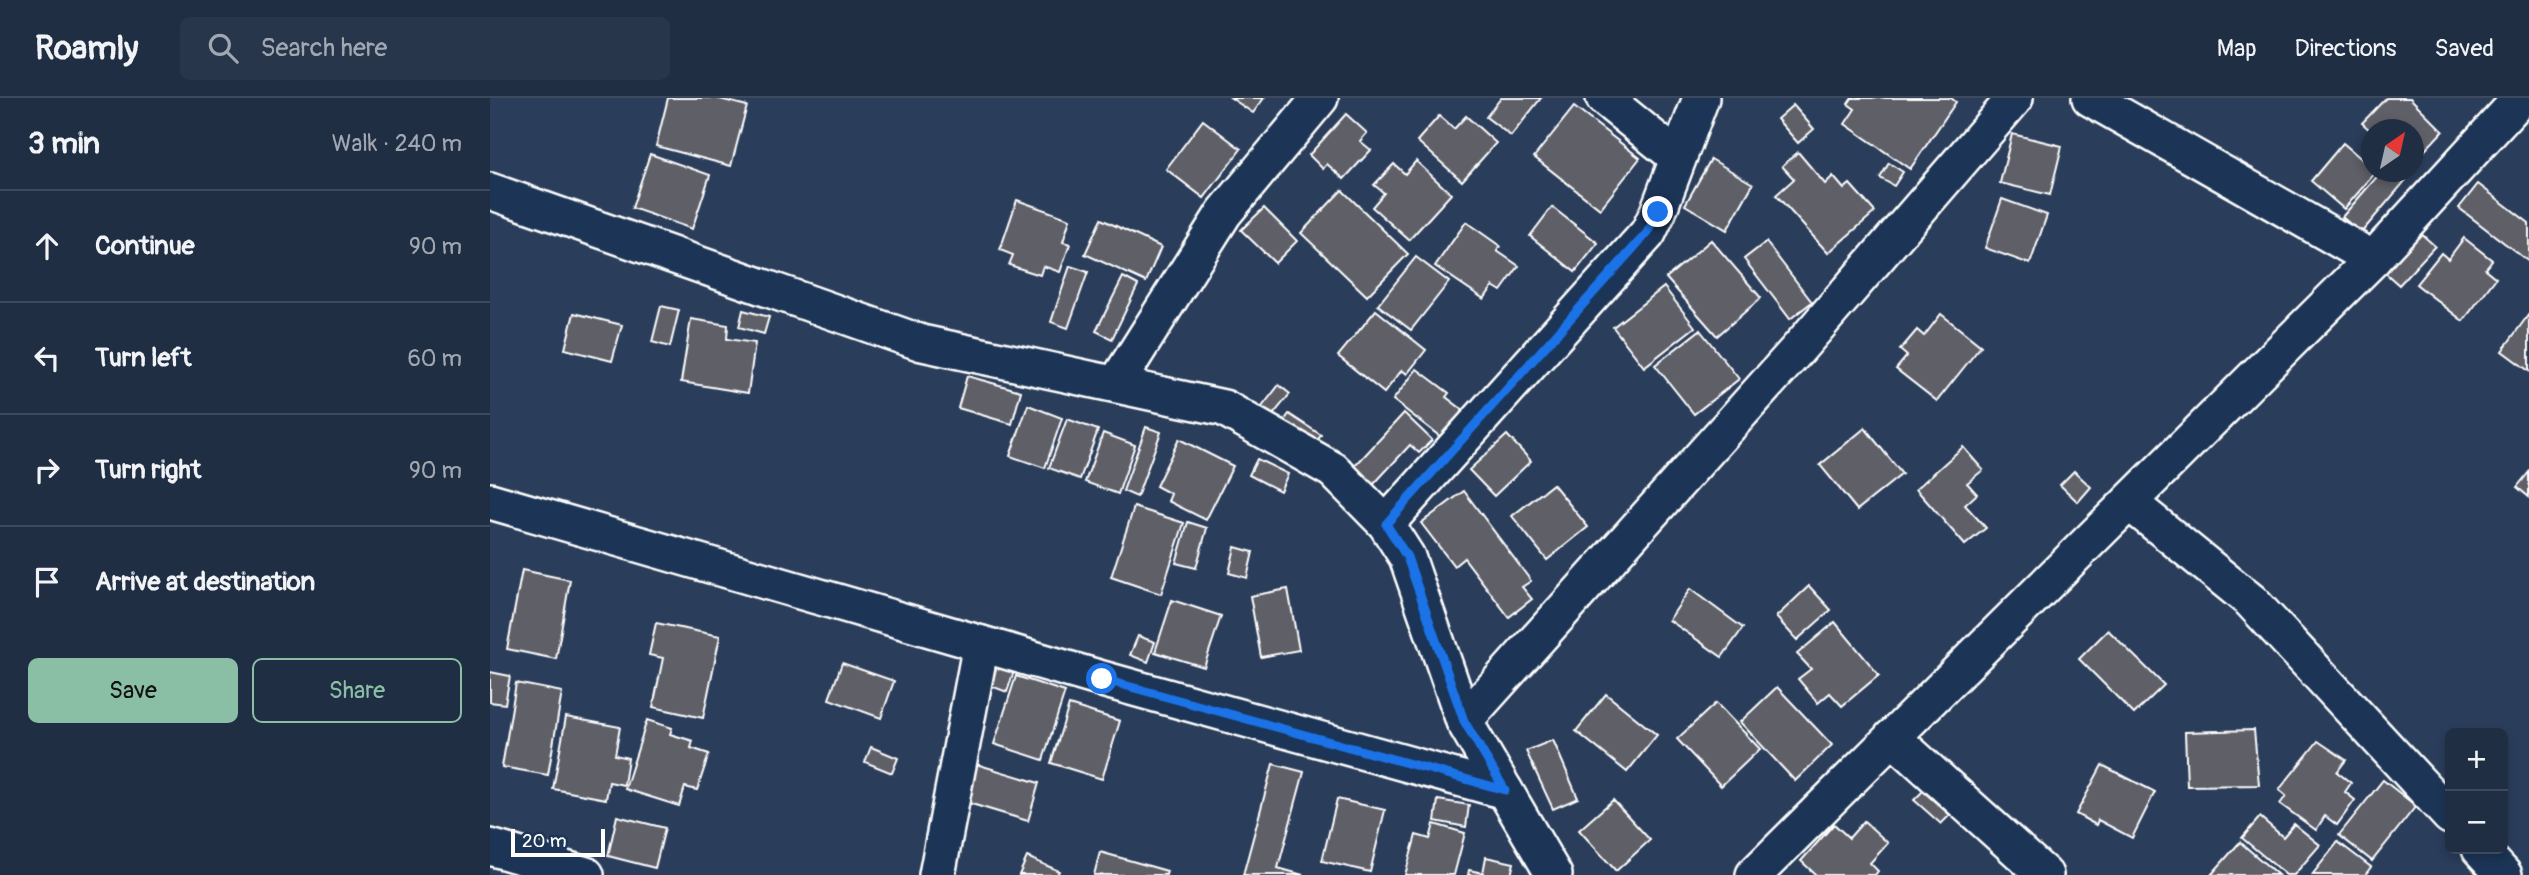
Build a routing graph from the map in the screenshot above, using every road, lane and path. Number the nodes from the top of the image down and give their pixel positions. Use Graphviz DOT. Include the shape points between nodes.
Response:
graph roads {
  1 [pos="1320,98"];
  2 [pos="1604,98"];
  3 [pos="1701,98"];
  4 [pos="2015,98"];
  5 [pos="2090,98"];
  6 [pos="2521,98"];
  7 [pos="1678,159"];
  8 [pos="490,191"];
  9 [pos="2373,259"];
  10 [pos="1116,384"];
  11 [pos="490,502"];
  12 [pos="2130,503"];
  13 [pos="1386,524"];
  14 [pos="981,644"];
  15 [pos="1464,721"];
  16 [pos="1892,737"];
  17 [pos="1505,790"];
  18 [pos="2445,811"];
  19 [pos="490,846"];
  20 [pos="2485,854"];
  21 [pos="586,875"];
  22 [pos="937,875"];
  23 [pos="1554,875"];
  24 [pos="1754,875"];
  25 [pos="2045,875"];
  26 [pos="2504,875"];
  1 -- 10 [label="street" via="1224,213"];
  2 -- 7 [label="street"];
  3 -- 7 [label="street"];
  4 -- 15 [label="street" via="1798,349"];
  5 -- 9 [label="street"];
  6 -- 9 [label="street"];
  7 -- 13 [label="street" via="1647,233"];
  8 -- 10 [label="street" via="922,343"];
  9 -- 12 [label="street"];
  10 -- 13 [label="street" via="1224,408 1333,470"];
  11 -- 14 [label="street"];
  12 -- 16 [label="street"];
  12 -- 18 [label="street" via="2251,600"];
  13 -- 15 [label="street" via="1407,557"];
  14 -- 17 [label="street"];
  14 -- 22 [label="street"];
  15 -- 17 [label="street"];
  16 -- 24 [label="street"];
  16 -- 25 [label="street"];
  17 -- 23 [label="street"];
  19 -- 21 [label="street"];
  20 -- 26 [label="street"];
}
